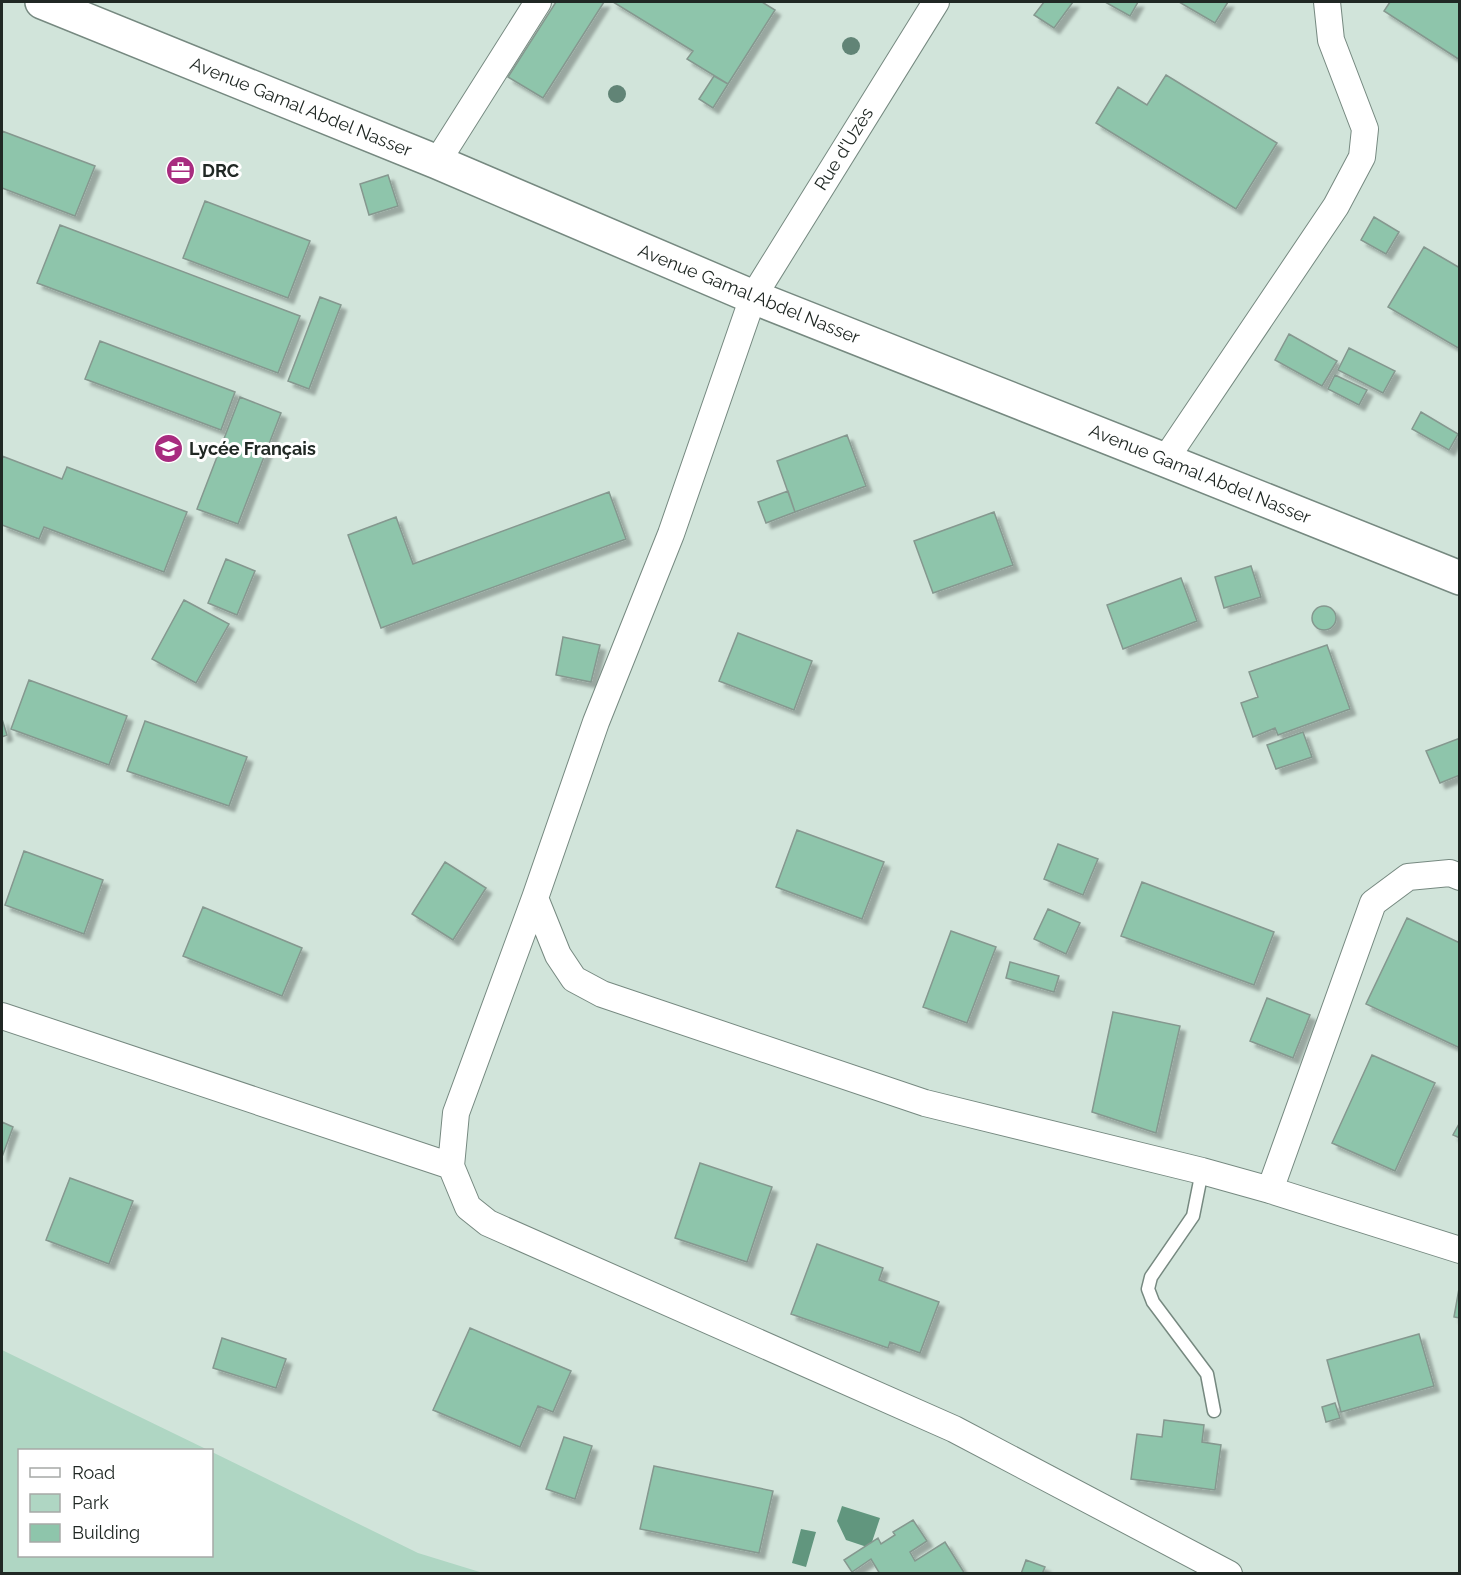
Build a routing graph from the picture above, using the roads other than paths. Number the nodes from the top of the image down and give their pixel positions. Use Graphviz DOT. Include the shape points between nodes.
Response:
graph roads {
  1 [pos="42,2"];
  2 [pos="538,2"];
  3 [pos="936,2"];
  4 [pos="1328,2"];
  5 [pos="437,162"];
  6 [pos="753,297"];
  7 [pos="1165,460"];
  8 [pos="1460,578"];
  9 [pos="1460,877"];
  10 [pos="535,898"];
  11 [pos="2,1016"];
  12 [pos="450,1166"];
  13 [pos="1202,1171"];
  14 [pos="1270,1190"];
  15 [pos="1460,1250"];
  16 [pos="1215,1411"];
  17 [pos="1229,1574"];
  1 -- 5 [label="street, Avenue Gamal Abdel Nasser"];
  2 -- 5 [label="street"];
  3 -- 6 [label="street, Rue d'Uzès"];
  4 -- 7 [label="street" via="1331,40 1365,129 1362,158 1336,206"];
  5 -- 6 [label="street, Avenue Gamal Abdel Nasser"];
  6 -- 7 [label="street, Avenue Gamal Abdel Nasser"];
  6 -- 10 [label="street, Rue d'Uzès" via="671,534 596,722"];
  7 -- 8 [label="street, Avenue Gamal Abdel Nasser"];
  9 -- 14 [label="street" via="1450,873 1408,878 1372,903"];
  10 -- 12 [label="street, Rue d'Uzès" via="456,1113"];
  10 -- 13 [label="street" via="558,955 574,979 602,994 925,1104"];
  11 -- 12 [label="street"];
  12 -- 17 [label="street" via="468,1207 488,1223 954,1428"];
  13 -- 14 [label="street"];
  13 -- 16 [label="lane" via="1193,1216 1151,1277 1148,1289 1153,1302 1207,1374"];
  14 -- 15 [label="street"];
}
